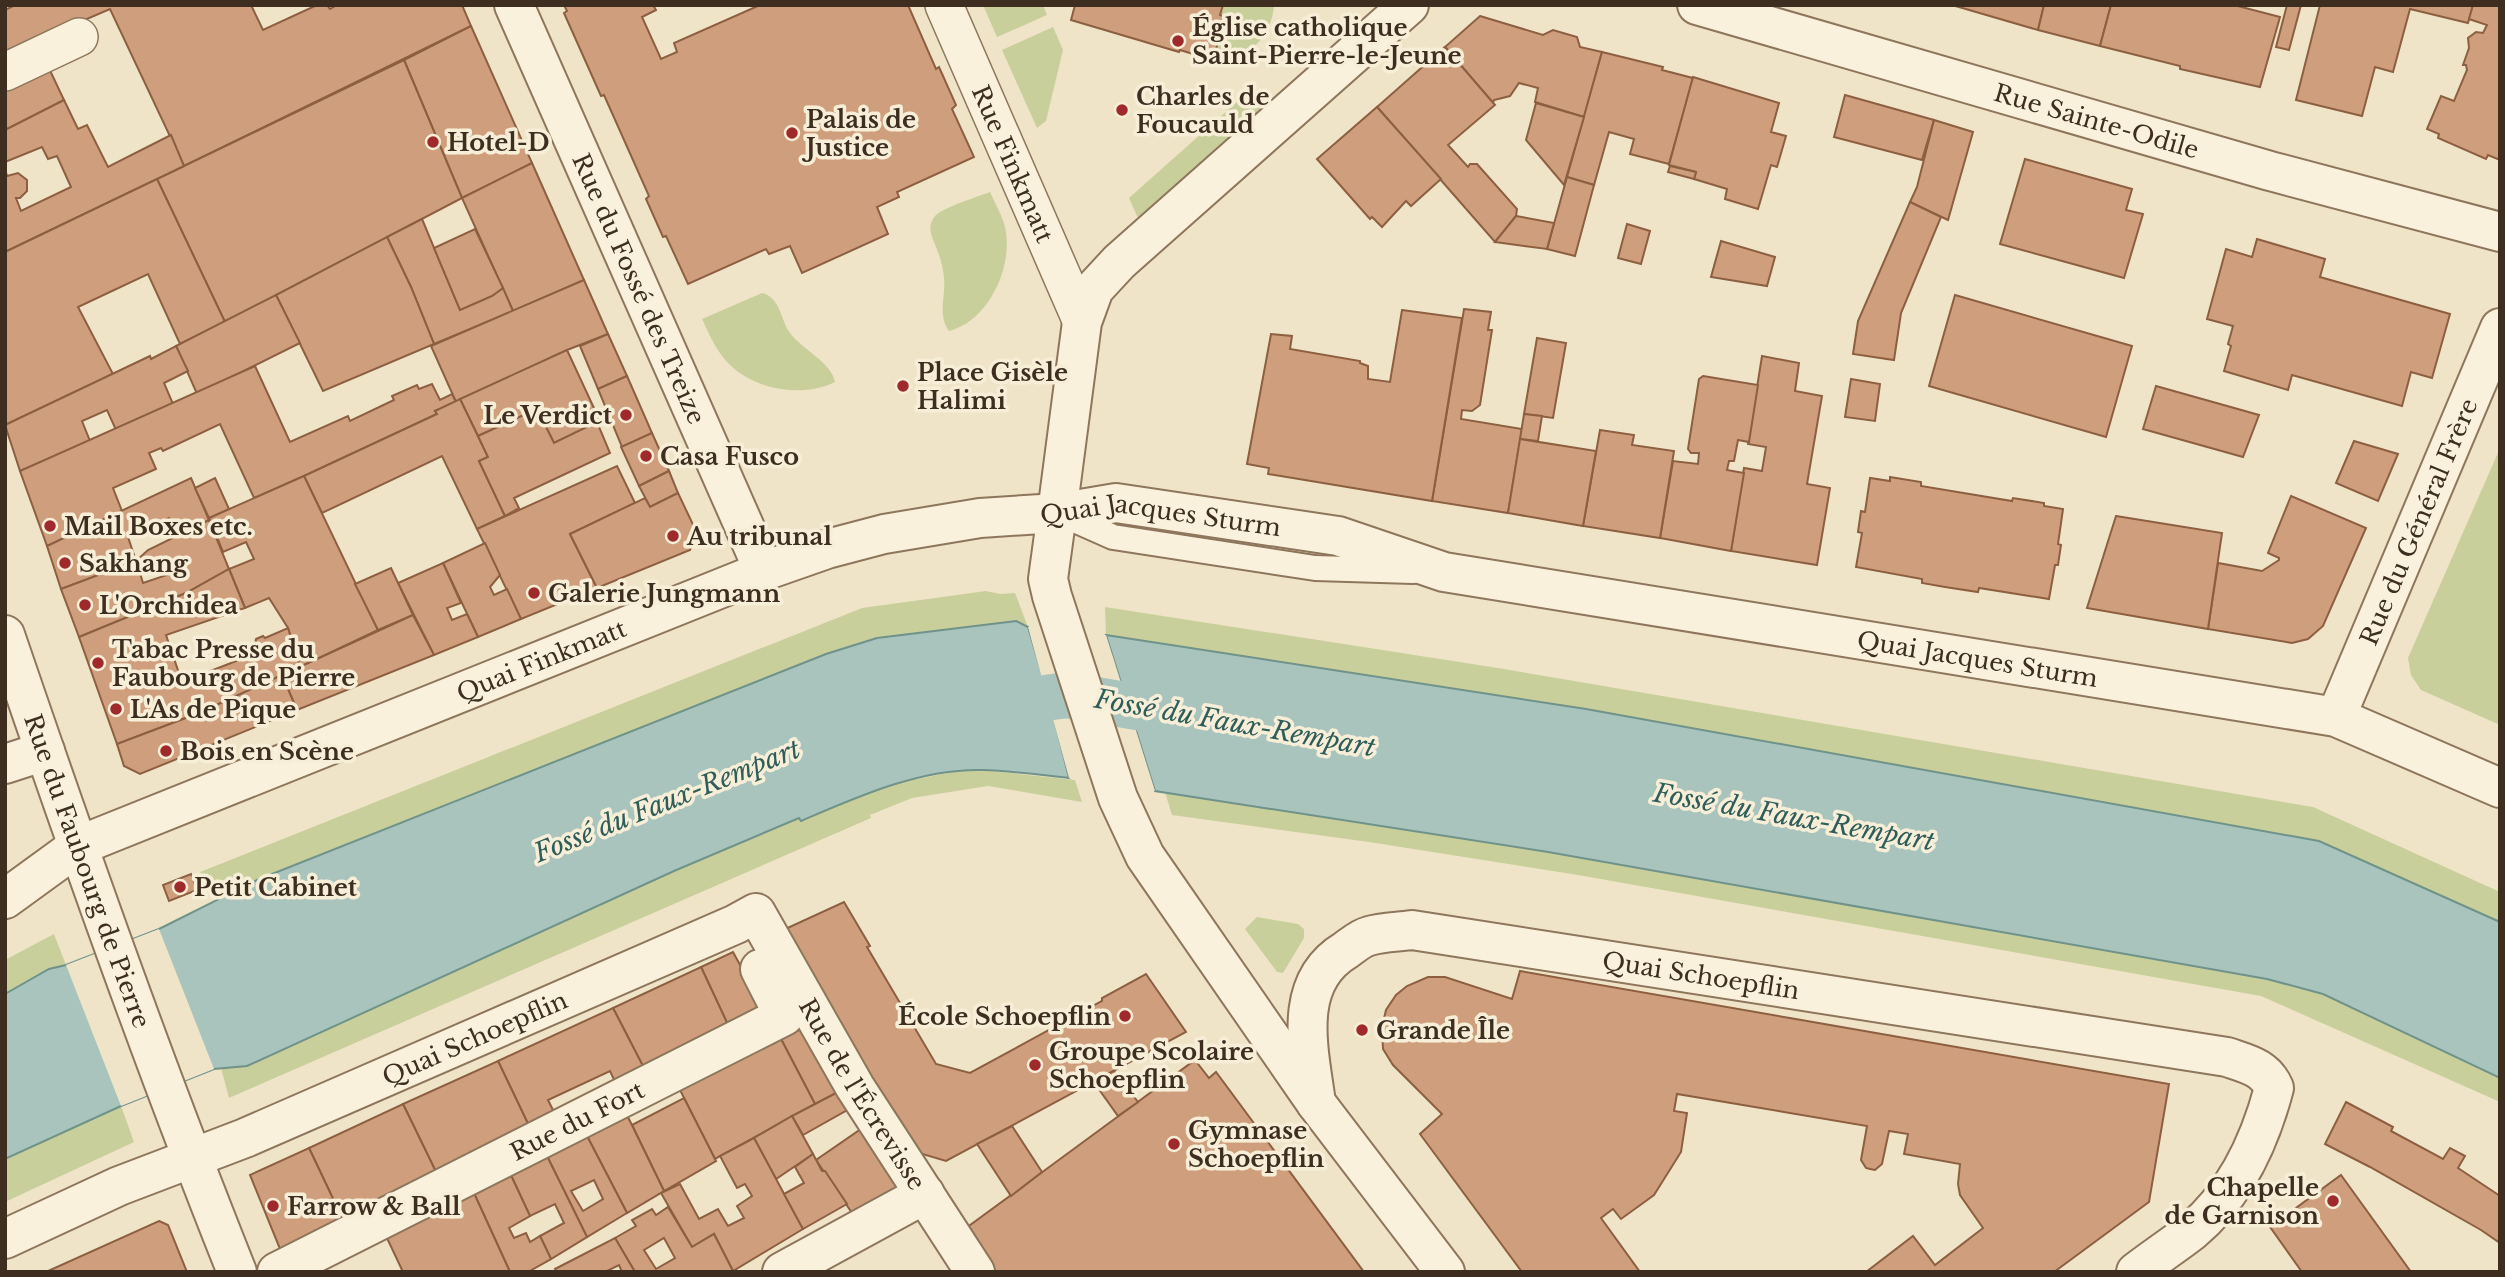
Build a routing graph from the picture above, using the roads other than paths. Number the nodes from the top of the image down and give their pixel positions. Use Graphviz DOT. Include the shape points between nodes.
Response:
graph roads {
  1 [pos="514,5"];
  2 [pos="944,5"];
  3 [pos="1409,5"];
  4 [pos="1697,5"];
  5 [pos="79,37"];
  6 [pos="5,72"];
  7 [pos="2500,232"];
  8 [pos="1082,322"];
  9 [pos="2500,328"];
  10 [pos="1057,513"];
  11 [pos="764,570"];
  12 [pos="5,635"];
  13 [pos="2336,717"];
  14 [pos="45,751"];
  15 [pos="5,764"];
  16 [pos="2500,788"];
  17 [pos="78,846"];
  18 [pos="5,872"];
  19 [pos="5,899"];
  20 [pos="746,918"];
  21 [pos="1317,1103"];
  22 [pos="193,1158"];
  23 [pos="925,1194"];
  24 [pos="5,1239"];
  25 [pos="237,1272"];
  26 [pos="277,1272"];
  27 [pos="782,1272"];
  28 [pos="975,1272"];
  29 [pos="1445,1272"];
  30 [pos="2136,1272"];
  1 -- 11 [label="street, Rue du Fossé des Treize"];
  2 -- 8 [label="street, Rue Finkmatt"];
  3 -- 8 [label="street" via="1119,261 1094,289"];
  4 -- 7 [label="street, Rue Sainte-Odile" via="2270,171"];
  5 -- 6 [label="street"];
  8 -- 10 [label="street"];
  9 -- 13 [label="street, Rue du Général Frère"];
  10 -- 11 [label="street, Quai Finkmatt" via="980,518 884,534"];
  10 -- 13 [label="street, Quai Jacques Sturm" via="1116,503 1338,536 1444,572"];
  10 -- 21 [label="street" via="1048,579 1118,798 1145,856"];
  11 -- 17 [label="street, Quai Finkmatt"];
  12 -- 14 [label="street, Rue du Faubourg de Pierre"];
  13 -- 16 [label="street, Quai Jacques Sturm"];
  14 -- 15 [label="street"];
  14 -- 17 [label="street, Rue du Faubourg de Pierre"];
  17 -- 18 [label="street"];
  17 -- 19 [label="street"];
  17 -- 22 [label="street, Rue du Faubourg de Pierre"];
  20 -- 22 [label="street, Quai Schoepflin"];
  20 -- 23 [label="street, Rue de l'Écrevisse"];
  20 -- 26 [label="street, Rue du Fort" via="784,1016"];
  21 -- 29 [label="street"];
  21 -- 30 [label="street, Quai Schoepflin" via="1307,1037 1307,1007 1315,981 1336,956 1368,936 1412,930 2227,1056 2257,1067 2269,1076 2274,1088 2255,1142 2229,1191 2193,1230"];
  22 -- 24 [label="street, Quai Schoepflin" via="119,1186"];
  22 -- 25 [label="street, Rue du Faubourg de Pierre"];
  23 -- 27 [label="street"];
  23 -- 28 [label="street, Rue de l'Écrevisse"];
}
